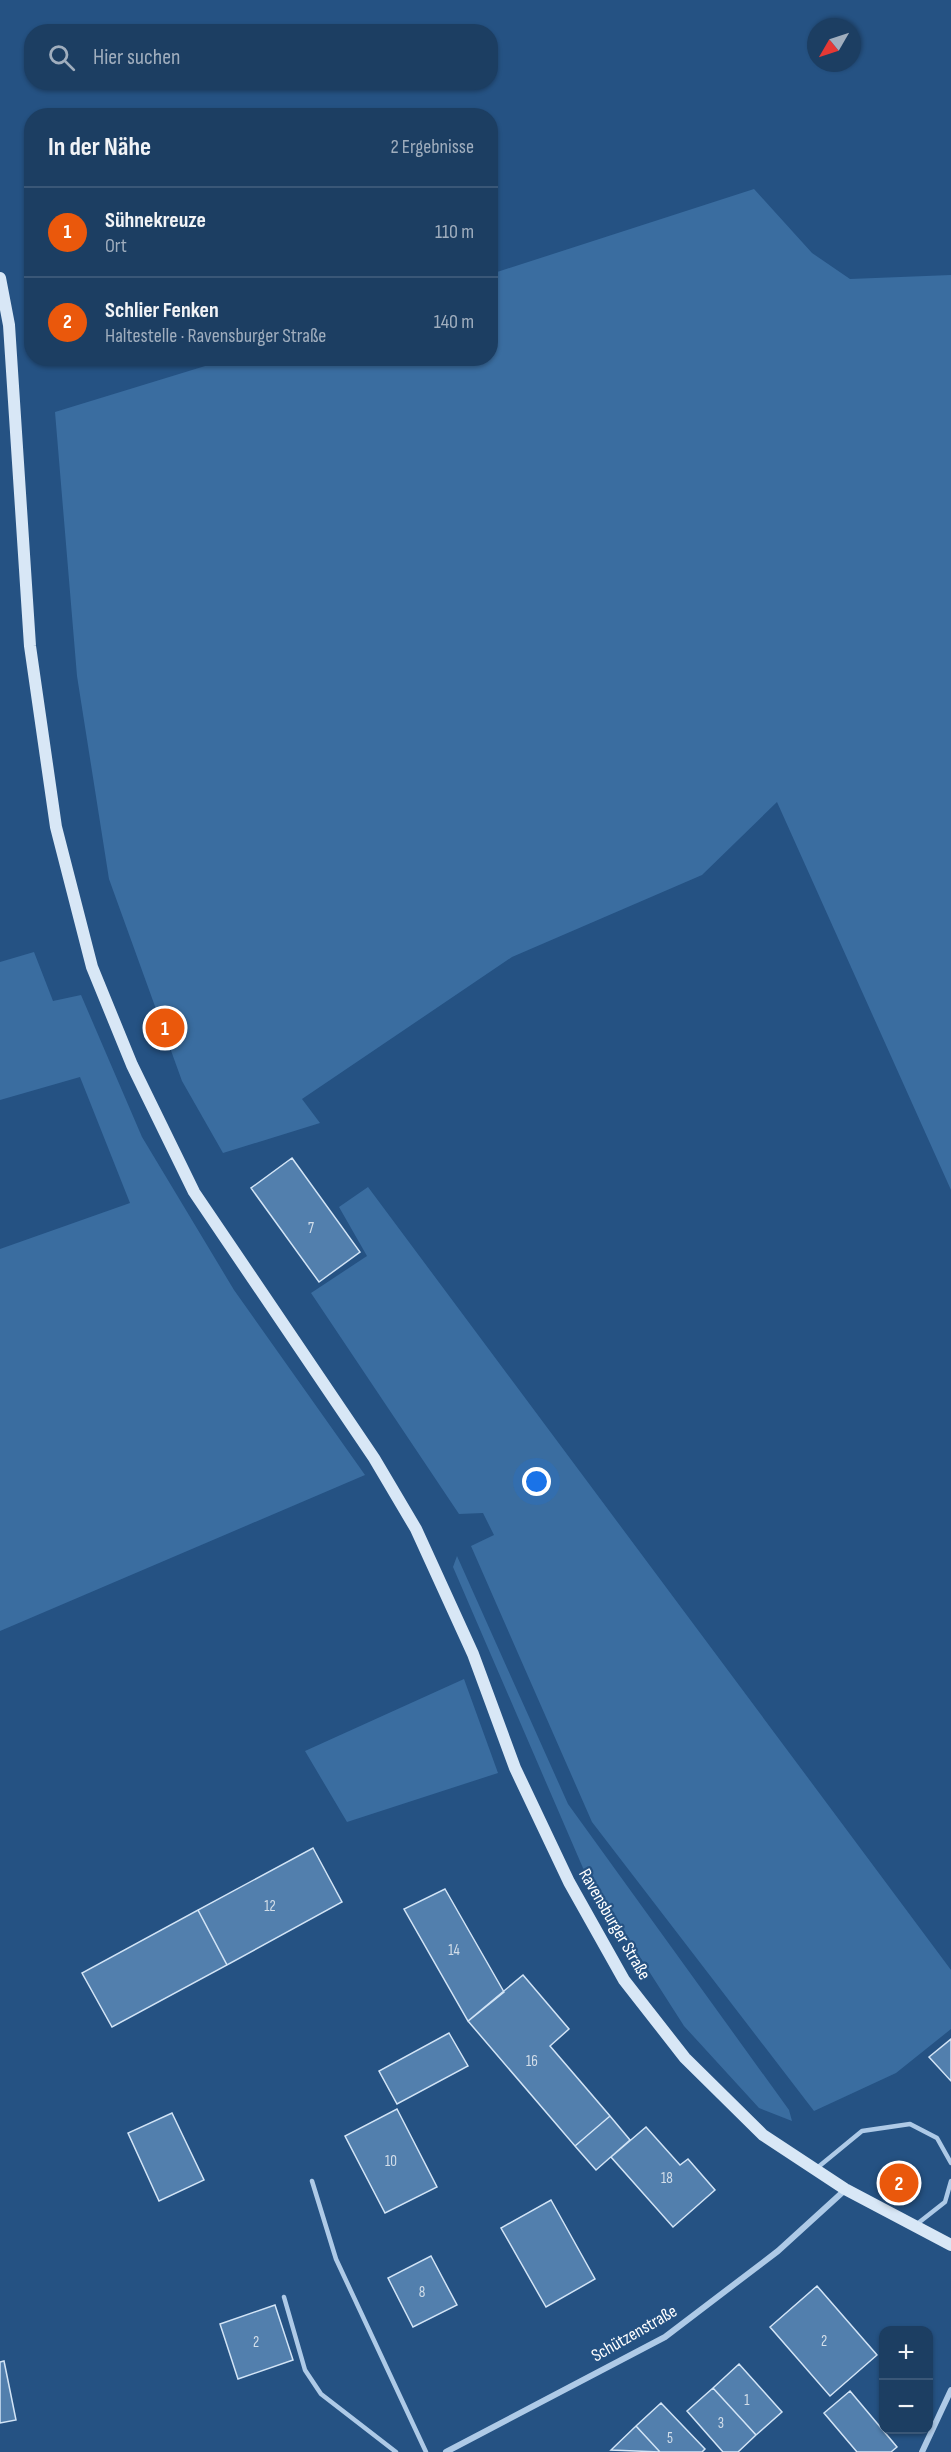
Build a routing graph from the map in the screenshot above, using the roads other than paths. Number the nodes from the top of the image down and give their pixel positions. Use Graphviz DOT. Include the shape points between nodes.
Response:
graph roads {
  1 [pos="0,278"];
  2 [pos="951,2163"];
  3 [pos="815,2170"];
  4 [pos="312,2181"];
  5 [pos="951,2181"];
  6 [pos="845,2189"];
  7 [pos="914,2226"];
  8 [pos="951,2245"];
  9 [pos="284,2297"];
  10 [pos="951,2390"];
  11 [pos="396,2452"];
  12 [pos="426,2452"];
  13 [pos="446,2452"];
  14 [pos="922,2452"];
  1 -- 3 [label="main road, Ravensburger Straße" via="9,325 30,646 56,827 92,967 132,1065 194,1192 336,1401 416,1529 472,1654 515,1768 569,1882 624,1980 693,2065 763,2135"];
  2 -- 3 [label="lane" via="937,2138 910,2124 862,2131"];
  3 -- 6 [label="main road, Ravensburger Straße"];
  4 -- 12 [label="lane" via="336,2259"];
  5 -- 7 [label="lane" via="945,2202"];
  6 -- 7 [label="main road, Ravensburger Straße"];
  6 -- 13 [label="street, Schützenstraße" via="778,2251 665,2337"];
  7 -- 8 [label="main road, Ravensburger Straße"];
  9 -- 11 [label="lane" via="305,2370 321,2394"];
  10 -- 14 [label="street"];
}
